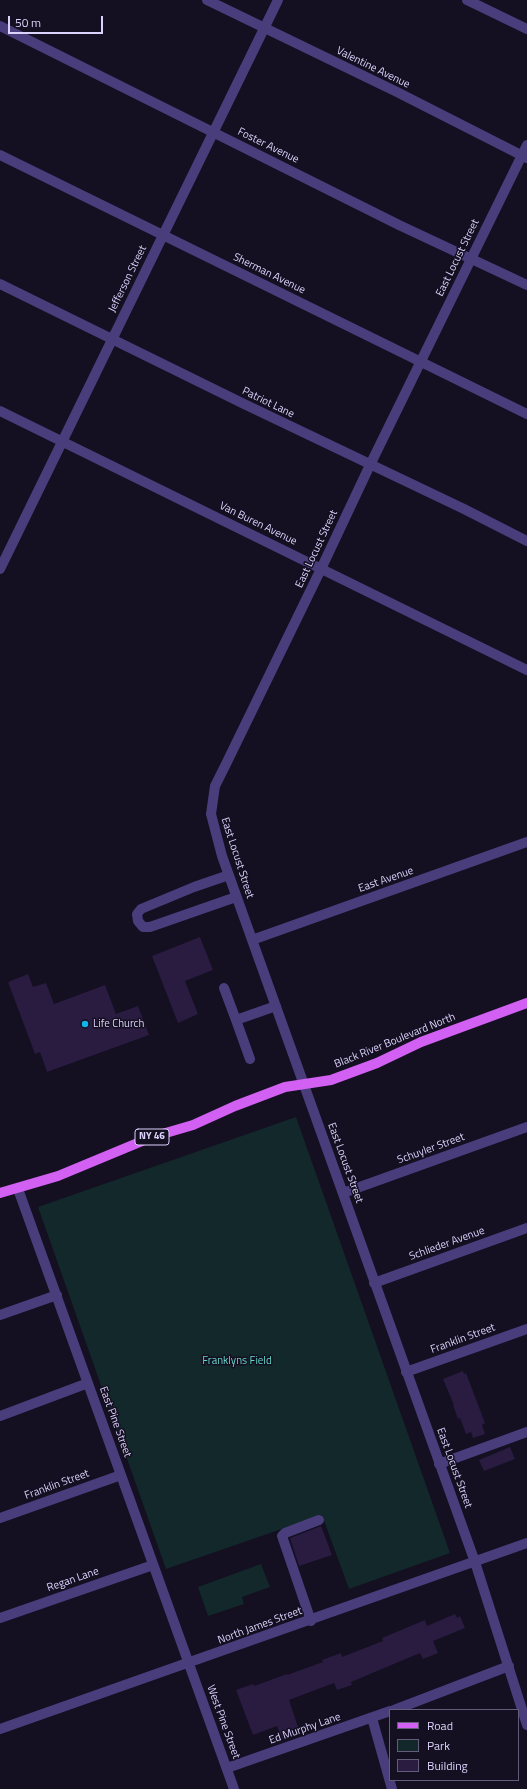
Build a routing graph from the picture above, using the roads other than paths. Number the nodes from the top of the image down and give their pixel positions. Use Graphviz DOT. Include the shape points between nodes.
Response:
graph roads {
  1 [pos="207,0"];
  2 [pos="278,0"];
  3 [pos="467,0"];
  4 [pos="0,26"];
  5 [pos="264,28"];
  6 [pos="527,29"];
  7 [pos="213,132"];
  8 [pos="527,145"];
  9 [pos="0,155"];
  10 [pos="524,157"];
  11 [pos="162,235"];
  12 [pos="472,258"];
  13 [pos="0,284"];
  14 [pos="527,285"];
  15 [pos="112,339"];
  16 [pos="421,361"];
  17 [pos="0,411"];
  18 [pos="527,414"];
  19 [pos="62,443"];
  20 [pos="370,465"];
  21 [pos="527,541"];
  22 [pos="321,568"];
  23 [pos="0,569"];
  24 [pos="527,670"];
  25 [pos="527,842"];
  26 [pos="229,875"];
  27 [pos="236,897"];
  28 [pos="252,940"];
  29 [pos="224,988"];
  30 [pos="527,1004"];
  31 [pos="276,1006"];
  32 [pos="236,1020"];
  33 [pos="250,1059"];
  34 [pos="304,1083"];
  35 [pos="527,1127"];
  36 [pos="18,1189"];
  37 [pos="0,1193"];
  38 [pos="344,1193"];
  39 [pos="527,1228"];
  40 [pos="374,1283"];
  41 [pos="57,1295"];
  42 [pos="0,1315"];
  43 [pos="527,1329"];
  44 [pos="406,1372"];
  45 [pos="88,1383"];
  46 [pos="0,1416"];
  47 [pos="527,1432"];
  48 [pos="439,1464"];
  49 [pos="121,1474"];
  50 [pos="0,1518"];
  51 [pos="318,1520"];
  52 [pos="527,1543"];
  53 [pos="475,1562"];
  54 [pos="153,1564"];
  55 [pos="0,1618"];
  56 [pos="311,1620"];
  57 [pos="189,1664"];
  58 [pos="509,1666"];
  59 [pos="523,1697"];
  60 [pos="397,1709"];
  61 [pos="389,1711"];
  62 [pos="372,1718"];
  63 [pos="527,1725"];
  64 [pos="0,1730"];
  65 [pos="227,1768"];
  66 [pos="389,1778"];
  67 [pos="234,1789"];
  1 -- 5 [label="street, Valentine Avenue"];
  2 -- 5 [label="street, Jefferson Street"];
  3 -- 6 [label="street"];
  4 -- 7 [label="street, Foster Avenue"];
  5 -- 7 [label="street, Jefferson Street"];
  5 -- 10 [label="street, Valentine Avenue"];
  7 -- 11 [label="street, Jefferson Street"];
  7 -- 12 [label="street, Foster Avenue"];
  8 -- 10 [label="street, East Locust Street"];
  9 -- 11 [label="street, Sherman Avenue"];
  10 -- 12 [label="street, East Locust Street"];
  11 -- 15 [label="street, Jefferson Street"];
  11 -- 16 [label="street, Sherman Avenue"];
  12 -- 14 [label="street, Foster Avenue"];
  12 -- 16 [label="street, East Locust Street"];
  13 -- 15 [label="street, Patriot Lane"];
  15 -- 19 [label="street, Jefferson Street"];
  15 -- 20 [label="street, Patriot Lane"];
  16 -- 18 [label="street, Sherman Avenue"];
  16 -- 20 [label="street, East Locust Street"];
  17 -- 19 [label="street, Van Buren Avenue"];
  19 -- 22 [label="street, Van Buren Avenue"];
  19 -- 23 [label="street, Jefferson Street"];
  20 -- 21 [label="street, Patriot Lane"];
  20 -- 22 [label="street, East Locust Street"];
  22 -- 24 [label="street, Van Buren Avenue"];
  22 -- 26 [label="street, East Locust Street" via="215,786 212,824"];
  25 -- 28 [label="street, East Avenue"];
  26 -- 27 [label="street, East Locust Street"];
  26 -- 27 [label="street" via="141,909 137,914 138,921 143,927 150,927"];
  27 -- 28 [label="street, East Locust Street"];
  28 -- 31 [label="street, East Locust Street"];
  29 -- 32 [label="street"];
  30 -- 34 [label="main road, Black River Boulevard North / NY 46" via="421,1042 377,1063 331,1080"];
  31 -- 32 [label="street"];
  31 -- 34 [label="street, East Locust Street"];
  32 -- 33 [label="street"];
  34 -- 36 [label="main road, Black River Boulevard North / NY 46" via="285,1087 193,1125 152,1137 76,1169"];
  34 -- 38 [label="street, East Locust Street"];
  35 -- 38 [label="street, Schuyler Street"];
  36 -- 37 [label="main road, Black River Boulevard North / NY 46"];
  36 -- 41 [label="street, East Pine Street"];
  38 -- 40 [label="street, East Locust Street"];
  39 -- 40 [label="street, Schlieder Avenue"];
  40 -- 44 [label="street, East Locust Street"];
  41 -- 42 [label="street"];
  41 -- 45 [label="street, East Pine Street"];
  43 -- 44 [label="street, Franklin Street"];
  44 -- 48 [label="street, East Locust Street"];
  45 -- 46 [label="street"];
  45 -- 49 [label="street, East Pine Street"];
  47 -- 48 [label="street"];
  48 -- 53 [label="street, East Locust Street"];
  49 -- 50 [label="street, Franklin Street"];
  49 -- 54 [label="street, East Pine Street"];
  51 -- 56 [label="street" via="282,1536"];
  52 -- 53 [label="street, North James Street"];
  53 -- 56 [label="street, North James Street"];
  53 -- 58 [label="street, East Locust Street"];
  54 -- 55 [label="street, Regan Lane"];
  54 -- 57 [label="street, East Pine Street"];
  56 -- 57 [label="street, North James Street"];
  57 -- 64 [label="street, North James Street"];
  57 -- 65 [label="street, West Pine Street"];
  58 -- 59 [label="street, East Locust Street"];
  58 -- 60 [label="street"];
  59 -- 63 [label="street, East Locust Street"];
  61 -- 62 [label="street, Ed Murphy Lane"];
  62 -- 65 [label="street, Ed Murphy Lane"];
  62 -- 66 [label="street"];
  65 -- 67 [label="street, West Pine Street"];
}
